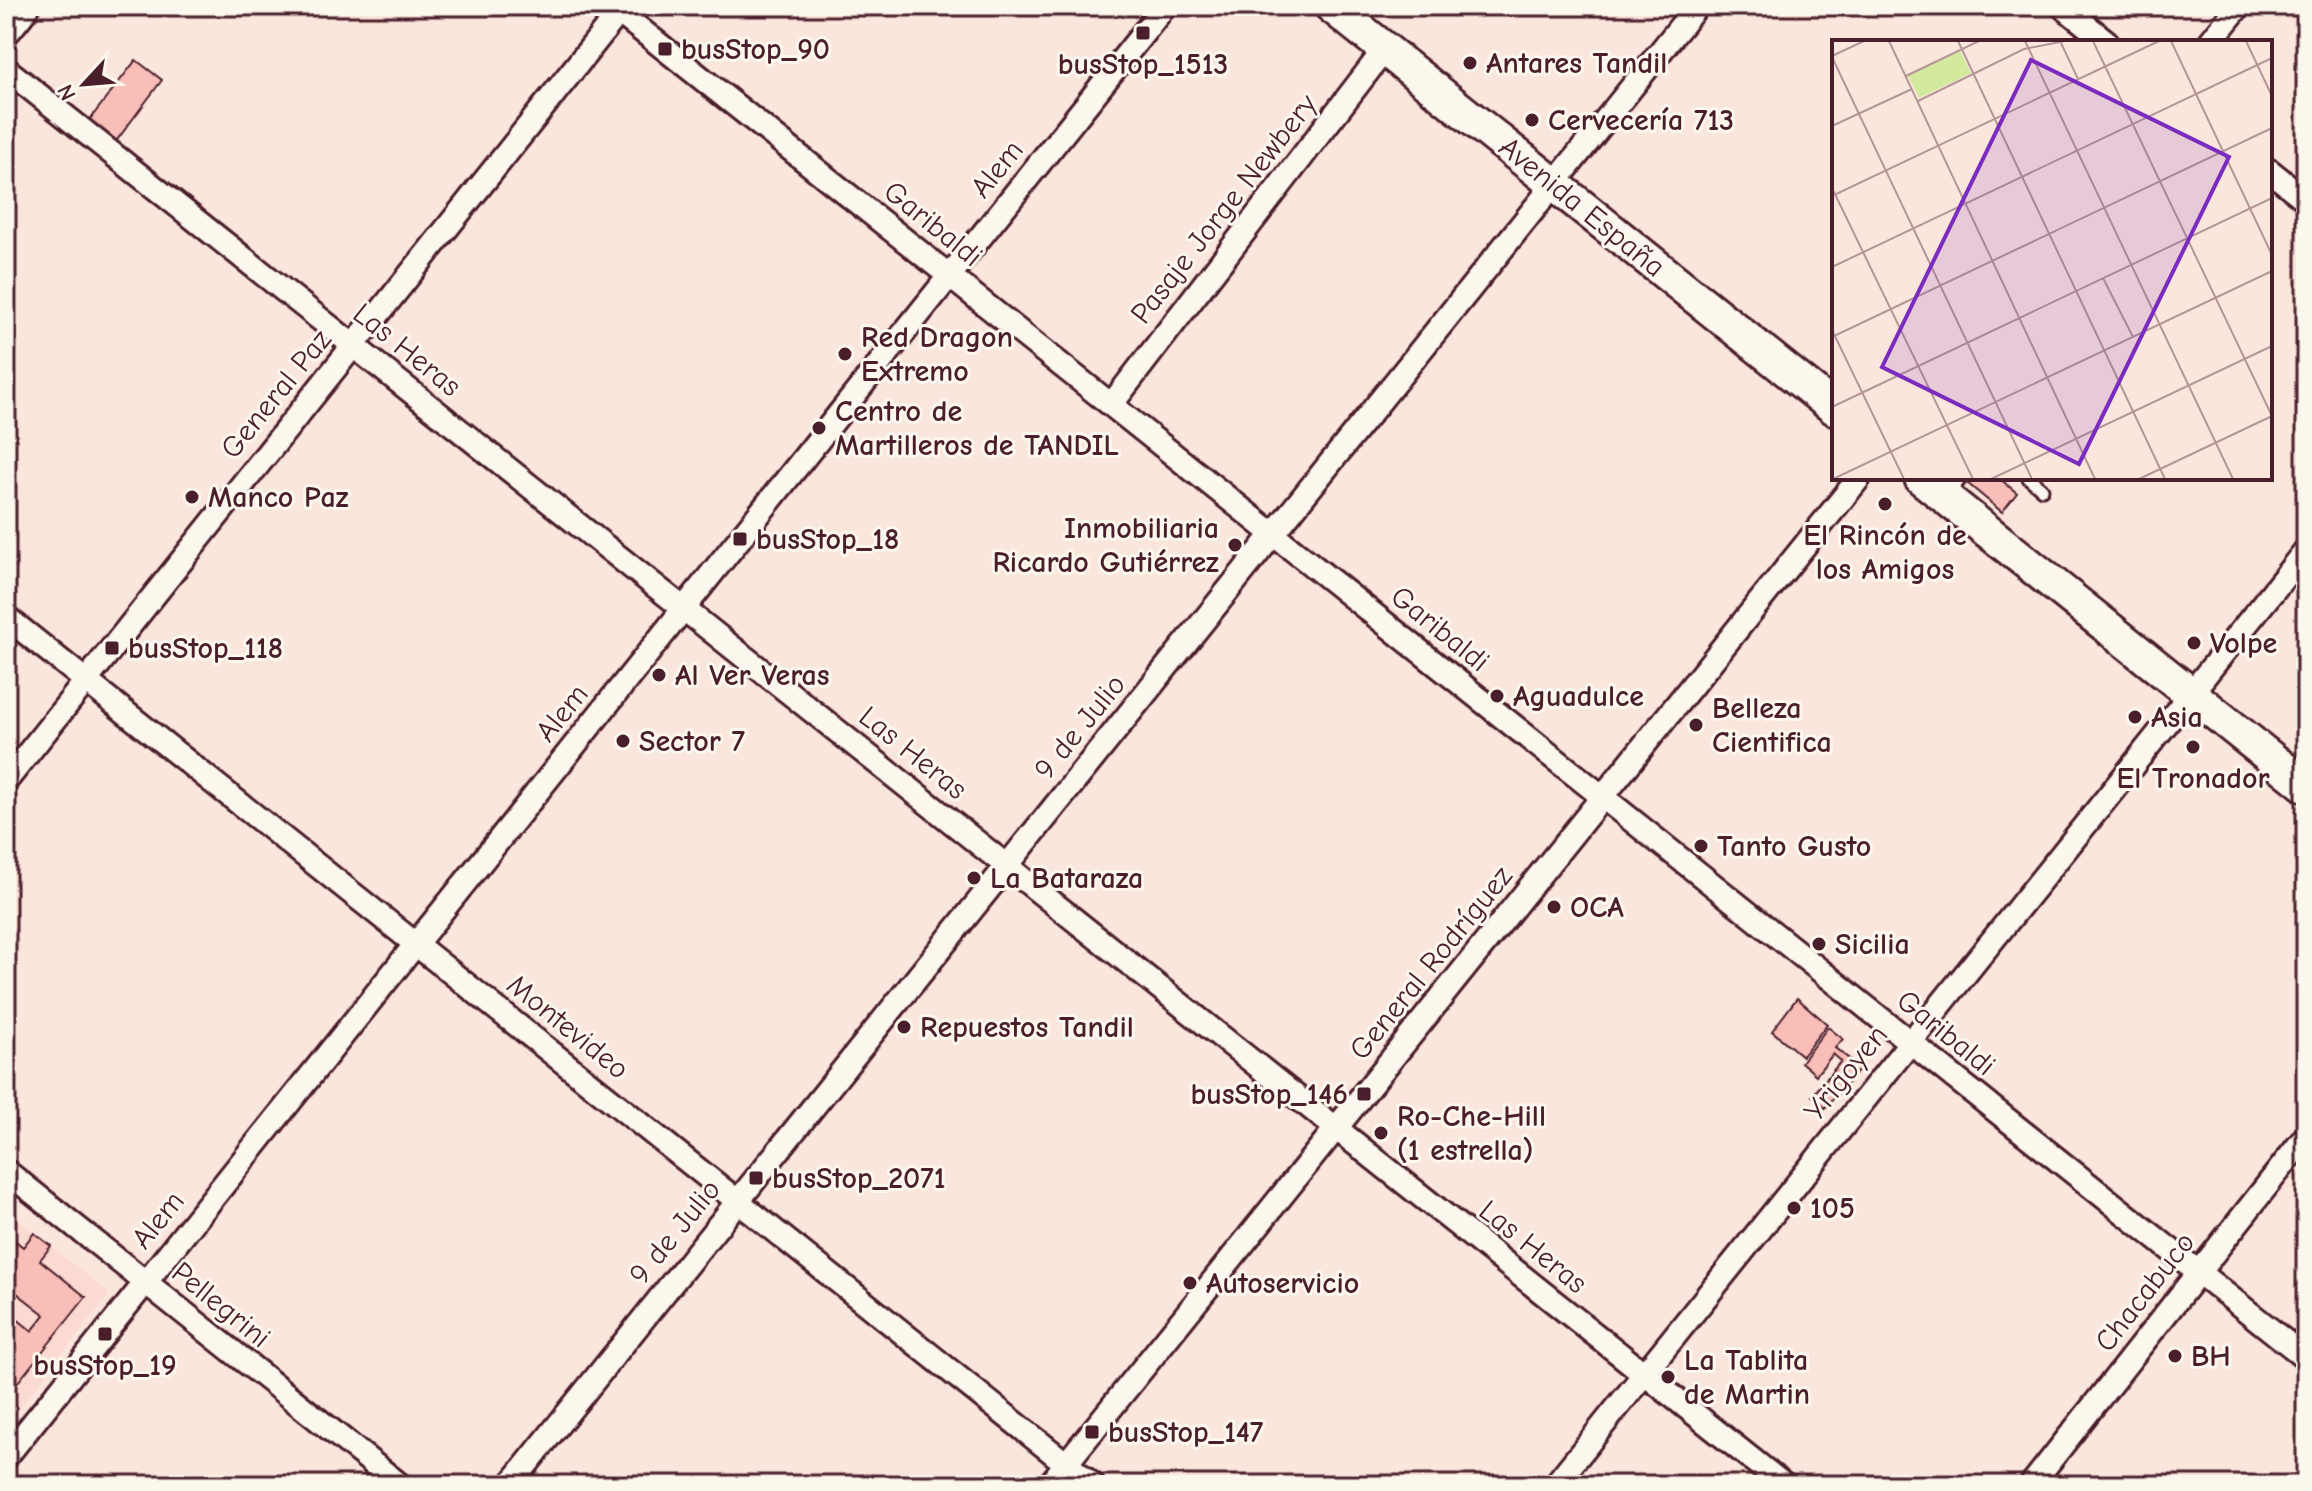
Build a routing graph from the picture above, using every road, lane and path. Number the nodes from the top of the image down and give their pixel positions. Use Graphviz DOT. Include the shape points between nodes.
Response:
graph roads {
  1 [pos="23,6"];
  2 [pos="1165,6"];
  3 [pos="1331,6"];
  4 [pos="1697,6"];
  5 [pos="2062,6"];
  6 [pos="2239,6"];
  7 [pos="618,8"];
  8 [pos="6,27"];
  9 [pos="2104,40"];
  10 [pos="2212,40"];
  11 [pos="1385,49"];
  12 [pos="6,69"];
  13 [pos="2272,173"];
  14 [pos="1554,184"];
  15 [pos="2306,200"];
  16 [pos="950,276"];
  17 [pos="353,345"];
  18 [pos="1111,405"];
  19 [pos="1832,406"];
  20 [pos="1857,480"];
  21 [pos="2031,480"];
  22 [pos="1942,484"];
  23 [pos="2042,489"];
  24 [pos="1274,534"];
  25 [pos="2306,550"];
  26 [pos="684,609"];
  27 [pos="6,617"];
  28 [pos="86,681"];
  29 [pos="2191,696"];
  30 [pos="6,781"];
  31 [pos="2306,786"];
  32 [pos="1603,797"];
  33 [pos="1007,866"];
  34 [pos="416,944"];
  35 [pos="1910,1042"];
  36 [pos="1336,1128"];
  37 [pos="2306,1136"];
  38 [pos="6,1171"];
  39 [pos="738,1201"];
  40 [pos="2199,1272"];
  41 [pos="146,1283"];
  42 [pos="2306,1358"];
  43 [pos="1644,1374"];
  44 [pos="6,1457"];
  45 [pos="1066,1464"];
  46 [pos="400,1485"];
  47 [pos="510,1485"];
  48 [pos="1049,1485"];
  49 [pos="1093,1485"];
  50 [pos="1555,1485"];
  51 [pos="1784,1485"];
  52 [pos="2031,1485"];
  1 -- 8 [label="main road"];
  2 -- 16 [label="street, Alem"];
  3 -- 11 [label="main road, Avenida España"];
  4 -- 14 [label="street, 9 de Julio"];
  5 -- 9 [label="street"];
  6 -- 10 [label="street"];
  7 -- 16 [label="street, Garibaldi"];
  7 -- 17 [label="street, General Paz"];
  11 -- 14 [label="main road, Avenida España"];
  11 -- 18 [label="street, Pasaje Jorge Newbery"];
  12 -- 17 [label="street, Las Heras"];
  13 -- 15 [label="street"];
  14 -- 19 [label="main road, Avenida España"];
  14 -- 24 [label="street, 9 de Julio"];
  16 -- 18 [label="street, Garibaldi"];
  16 -- 26 [label="street, Alem"];
  17 -- 26 [label="street, Las Heras"];
  17 -- 28 [label="street, General Paz"];
  18 -- 24 [label="street, Garibaldi"];
  20 -- 32 [label="street, General Rodríguez"];
  21 -- 23 [label="lane"];
  22 -- 29 [label="main road"];
  24 -- 32 [label="street, Garibaldi"];
  24 -- 33 [label="street, 9 de Julio"];
  25 -- 29 [label="street, Yrigoyen"];
  26 -- 33 [label="street, Las Heras"];
  26 -- 34 [label="street, Alem"];
  27 -- 28 [label="street, Montevideo"];
  28 -- 30 [label="street, General Paz"];
  28 -- 34 [label="street, Montevideo"];
  29 -- 31 [label="main road"];
  29 -- 35 [label="street, Yrigoyen"];
  32 -- 35 [label="street, Garibaldi"];
  32 -- 36 [label="street, General Rodríguez"];
  33 -- 36 [label="street, Las Heras"];
  33 -- 39 [label="street, 9 de Julio"];
  34 -- 39 [label="street, Montevideo"];
  34 -- 41 [label="street, Alem"];
  35 -- 40 [label="street, Garibaldi"];
  35 -- 43 [label="street, Yrigoyen"];
  36 -- 43 [label="street, Las Heras"];
  36 -- 45 [label="street, General Rodríguez"];
  37 -- 40 [label="street, Chacabuco"];
  38 -- 41 [label="street, Pellegrini"];
  39 -- 45 [label="street, Montevideo"];
  39 -- 47 [label="street, 9 de Julio"];
  40 -- 42 [label="street, Garibaldi"];
  40 -- 52 [label="street, Chacabuco"];
  41 -- 44 [label="street, Alem"];
  41 -- 46 [label="street, Pellegrini"];
  43 -- 50 [label="street, Yrigoyen"];
  43 -- 51 [label="street, Las Heras"];
  45 -- 48 [label="street, General Rodríguez"];
  45 -- 49 [label="street, Montevideo"];
}
